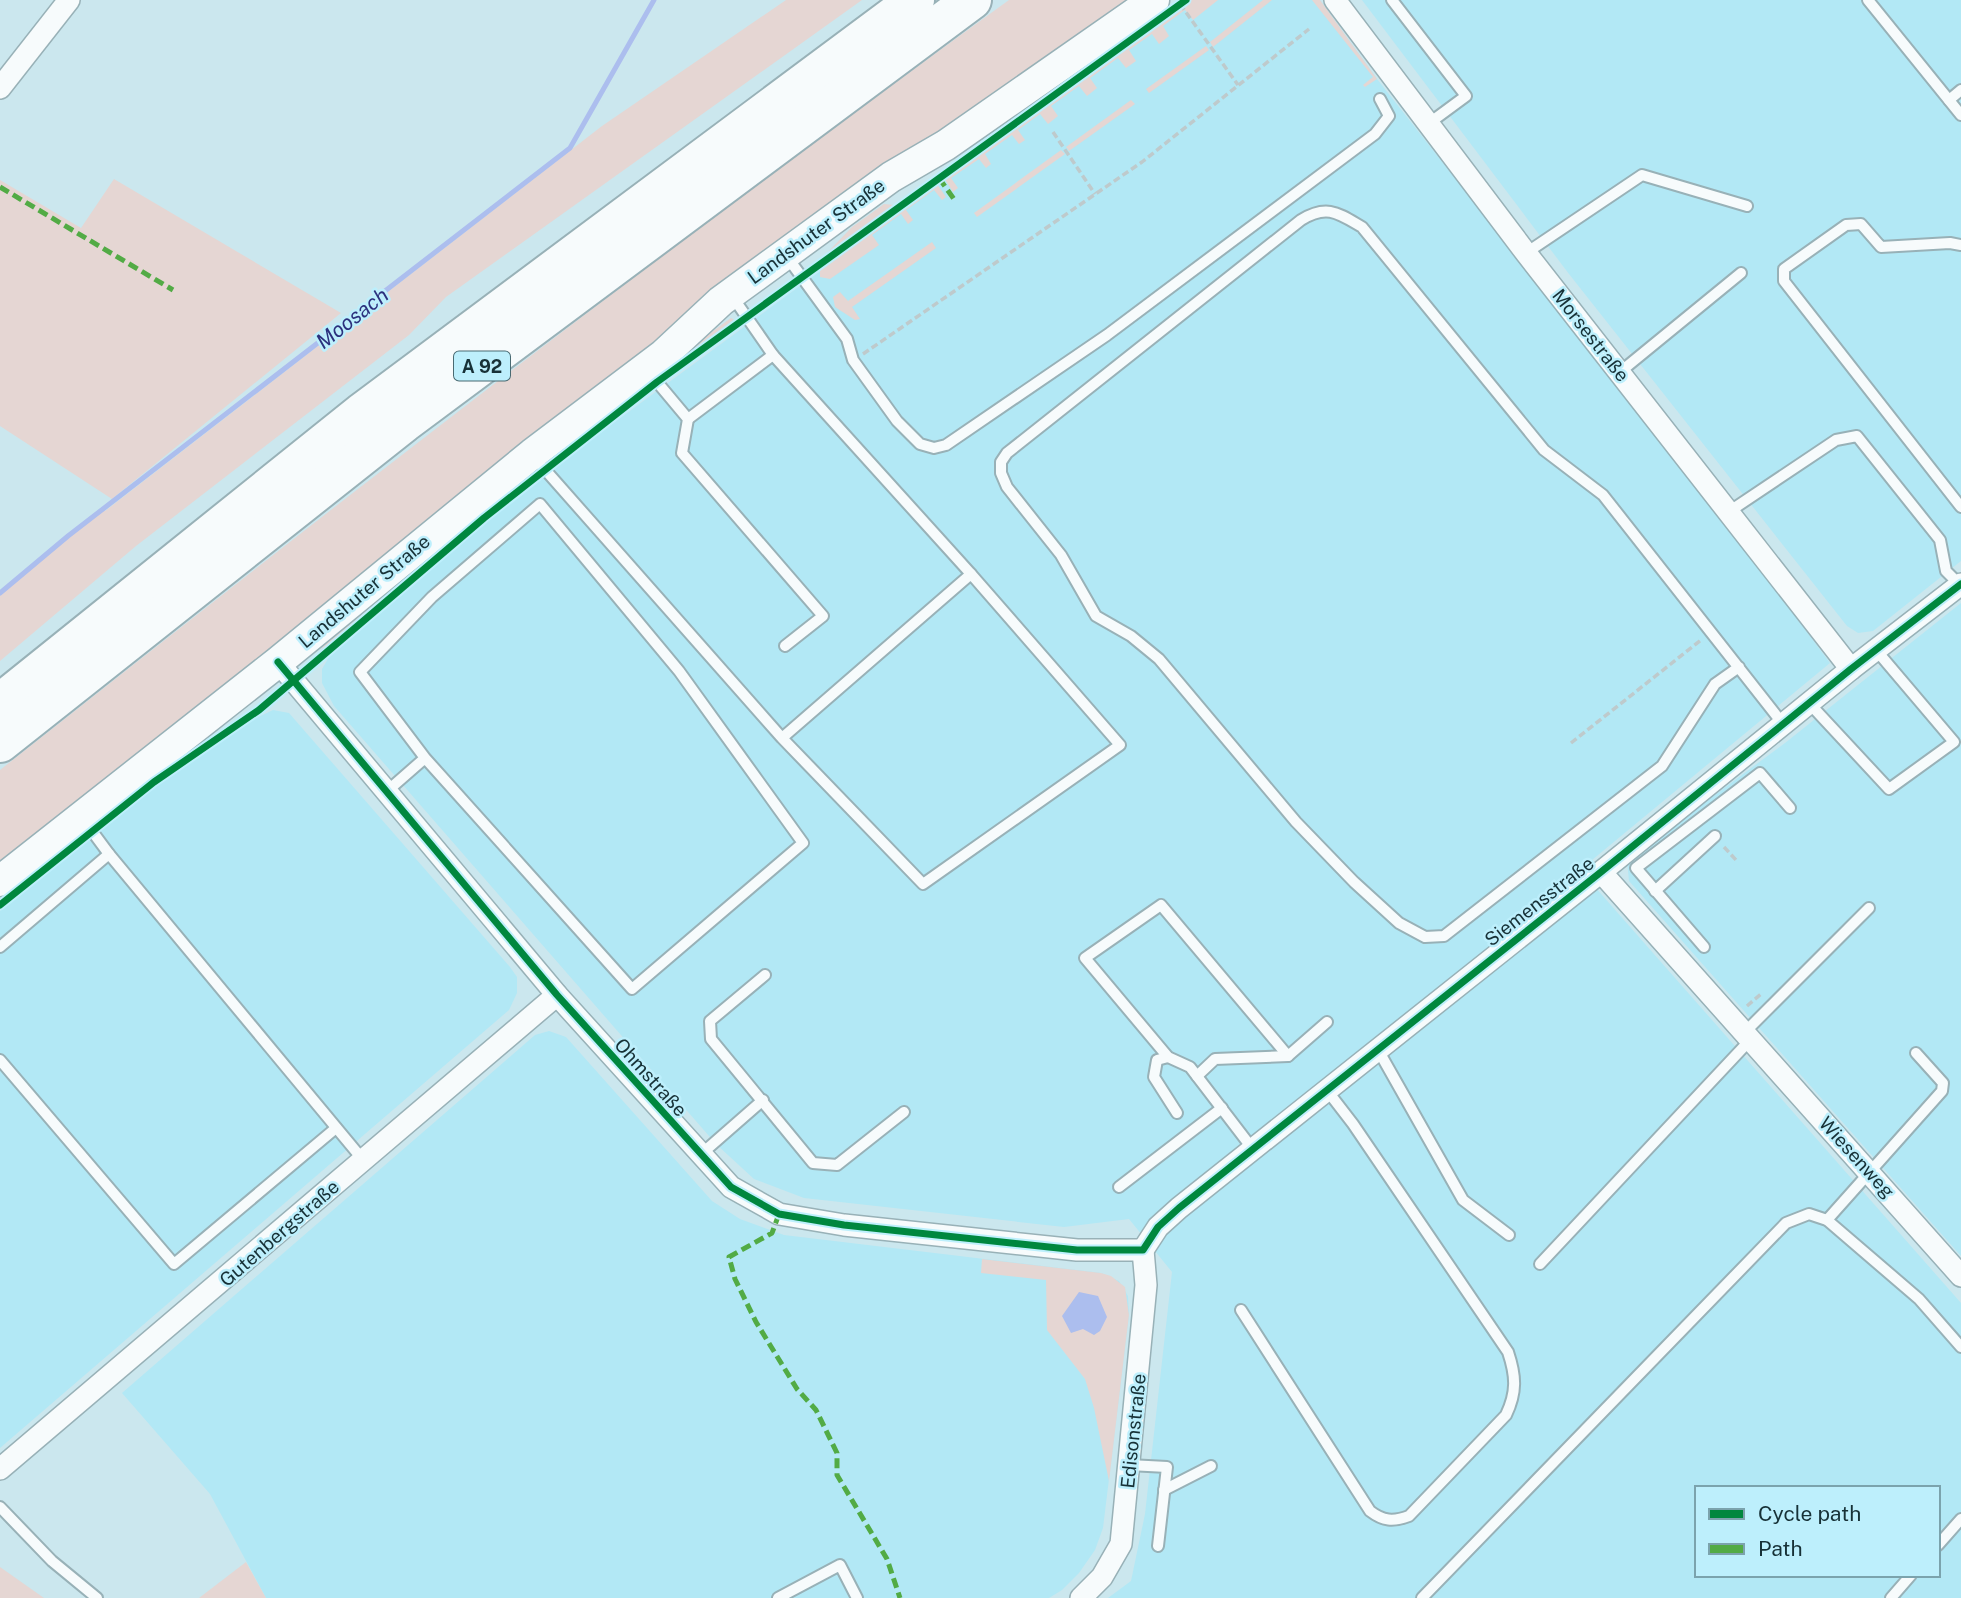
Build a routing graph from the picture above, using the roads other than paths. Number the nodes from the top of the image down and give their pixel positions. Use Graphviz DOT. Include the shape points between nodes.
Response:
graph roads {
  1 [pos="69,0"];
  2 [pos="915,0"];
  3 [pos="972,0"];
  4 [pos="1335,0"];
  5 [pos="1392,0"];
  6 [pos="1868,0"];
  7 [pos="1167,2"];
  8 [pos="1399,86"];
  9 [pos="0,88"];
  10 [pos="1961,90"];
  11 [pos="1949,100"];
  12 [pos="1961,115"];
  13 [pos="1428,124"];
  14 [pos="946,145"];
  15 [pos="1747,206"];
  16 [pos="1961,245"];
  17 [pos="1526,253"];
  18 [pos="793,265"];
  19 [pos="1741,273"];
  20 [pos="738,306"];
  21 [pos="773,355"];
  22 [pos="654,361"];
  23 [pos="1620,372"];
  24 [pos="688,419"];
  25 [pos="532,454"];
  26 [pos="1961,506"];
  27 [pos="1730,511"];
  28 [pos="971,574"];
  29 [pos="1960,585"];
  30 [pos="785,646"];
  31 [pos="1876,650"];
  32 [pos="278,662"];
  33 [pos="1739,667"];
  34 [pos="1851,669"];
  35 [pos="0,703"];
  36 [pos="1809,703"];
  37 [pos="1783,724"];
  38 [pos="782,738"];
  39 [pos="0,743"];
  40 [pos="425,758"];
  41 [pos="385,793"];
  42 [pos="1790,808"];
  43 [pos="80,816"];
  44 [pos="1715,836"];
  45 [pos="109,853"];
  46 [pos="1601,872"];
  47 [pos="0,881"];
  48 [pos="1655,891"];
  49 [pos="1869,908"];
  50 [pos="0,947"];
  51 [pos="1704,947"];
  52 [pos="765,975"];
  53 [pos="556,995"];
  54 [pos="1327,1022"];
  55 [pos="1749,1035"];
  56 [pos="1377,1048"];
  57 [pos="1916,1053"];
  58 [pos="1289,1056"];
  59 [pos="1168,1057"];
  60 [pos="0,1060"];
  61 [pos="1197,1076"];
  62 [pos="1326,1089"];
  63 [pos="762,1100"];
  64 [pos="1222,1108"];
  65 [pos="904,1112"];
  66 [pos="1177,1113"];
  67 [pos="336,1128"];
  68 [pos="1252,1148"];
  69 [pos="699,1156"];
  70 [pos="364,1161"];
  71 [pos="1870,1170"];
  72 [pos="1119,1186"];
  73 [pos="1827,1220"];
  74 [pos="1509,1235"];
  75 [pos="1143,1250"];
  76 [pos="1540,1265"];
  77 [pos="1961,1276"];
  78 [pos="1241,1310"];
  79 [pos="1961,1347"];
  80 [pos="1129,1465"];
  81 [pos="1211,1466"];
  82 [pos="0,1469"];
  83 [pos="1164,1490"];
  84 [pos="0,1507"];
  85 [pos="1961,1519"];
  86 [pos="1940,1543"];
  87 [pos="1158,1546"];
  88 [pos="1909,1577"];
  89 [pos="97,1598"];
  90 [pos="778,1598"];
  91 [pos="857,1598"];
  92 [pos="1081,1598"];
  93 [pos="1422,1598"];
  94 [pos="1891,1598"];
  1 -- 9 [label="street"];
  2 -- 35 [label="highway, A 92" via="360,413"];
  3 -- 39 [label="highway, A 92" via="404,424"];
  4 -- 8 [label="street, Morsestraße"];
  5 -- 13 [label="lane" via="1466,96"];
  6 -- 11 [label="lane"];
  7 -- 14 [label="main road, Landshuter Straße"];
  8 -- 13 [label="street, Morsestraße"];
  8 -- 18 [label="lane" via="1376,102 1389,116 1375,134 1107,335 946,445 920,444 897,421"];
  10 -- 11 [label="lane"];
  11 -- 12 [label="lane"];
  13 -- 17 [label="street, Morsestraße"];
  14 -- 18 [label="main road, Landshuter Straße"];
  14 -- 22 [label="main road, Landshuter Straße" via="891,177 721,301"];
  15 -- 17 [label="lane" via="1642,175"];
  16 -- 26 [label="lane" via="1881,247 1861,224 1846,225 1784,269 1784,281"];
  17 -- 23 [label="street, Morsestraße"];
  18 -- 20 [label="main road, Landshuter Straße"];
  19 -- 23 [label="lane"];
  20 -- 21 [label="lane"];
  20 -- 22 [label="main road, Landshuter Straße"];
  21 -- 24 [label="lane"];
  21 -- 28 [label="lane"];
  22 -- 24 [label="lane"];
  22 -- 25 [label="main road, Landshuter Straße"];
  23 -- 27 [label="street, Morsestraße"];
  24 -- 30 [label="lane" via="682,453 823,616"];
  25 -- 32 [label="main road, Landshuter Straße"];
  25 -- 38 [label="lane"];
  27 -- 29 [label="lane" via="1836,440 1857,436 1940,540 1946,571"];
  27 -- 34 [label="street, Morsestraße"];
  28 -- 38 [label="lane"];
  28 -- 38 [label="lane" via="1120,745 923,884"];
  29 -- 31 [label="street, Siemensstraße"];
  31 -- 34 [label="street, Siemensstraße"];
  31 -- 36 [label="lane" via="1954,743 1889,789"];
  32 -- 41 [label="street, Ohmstraße"];
  32 -- 43 [label="main road, Landshuter Straße"];
  33 -- 33 [label="lane" via="1715,684 1662,766 1444,936 1425,937 1399,923 1354,883 1296,822 1159,659 1097,616 1061,555 1007,487 1001,462 1301,219 1317,210 1336,212 1362,228 1544,450 1603,495"];
  33 -- 37 [label="lane"];
  34 -- 36 [label="street, Siemensstraße"];
  36 -- 37 [label="street, Siemensstraße"];
  37 -- 46 [label="street, Siemensstraße"];
  40 -- 40 [label="lane" via="632,989 803,843 679,671 540,503 432,597 360,673"];
  40 -- 41 [label="lane"];
  41 -- 53 [label="street, Ohmstraße"];
  42 -- 48 [label="lane" via="1760,773 1634,865"];
  43 -- 45 [label="lane"];
  43 -- 47 [label="main road, Landshuter Straße"];
  44 -- 48 [label="lane"];
  45 -- 50 [label="lane"];
  45 -- 67 [label="lane"];
  46 -- 55 [label="street, Wiesenweg"];
  46 -- 56 [label="street, Siemensstraße"];
  48 -- 51 [label="lane"];
  49 -- 55 [label="lane"];
  52 -- 63 [label="lane" via="710,1021 711,1039"];
  53 -- 69 [label="street, Ohmstraße"];
  53 -- 70 [label="street, Gutenbergstraße"];
  54 -- 58 [label="lane"];
  55 -- 71 [label="street, Wiesenweg"];
  55 -- 76 [label="lane"];
  56 -- 62 [label="street, Siemensstraße"];
  56 -- 74 [label="lane" via="1463,1200"];
  57 -- 71 [label="lane" via="1943,1083 1942,1091"];
  58 -- 59 [label="lane" via="1161,905 1084,958"];
  58 -- 61 [label="lane" via="1215,1059"];
  59 -- 61 [label="lane" via="1190,1067"];
  59 -- 66 [label="lane" via="1157,1060 1154,1077"];
  60 -- 67 [label="lane" via="174,1264"];
  61 -- 64 [label="lane"];
  62 -- 68 [label="street, Siemensstraße"];
  62 -- 78 [label="lane" via="1508,1352 1516,1385 1513,1400 1506,1415 1409,1516 1396,1521 1380,1519 1370,1511"];
  63 -- 65 [label="lane" via="813,1163 837,1165"];
  63 -- 69 [label="lane"];
  64 -- 68 [label="lane"];
  64 -- 72 [label="lane"];
  67 -- 70 [label="lane"];
  68 -- 75 [label="street, Siemensstraße" via="1158,1227"];
  69 -- 75 [label="street, Ohmstraße" via="731,1187 779,1214 1077,1250"];
  70 -- 82 [label="street, Gutenbergstraße"];
  71 -- 73 [label="lane"];
  71 -- 77 [label="street, Wiesenweg"];
  73 -- 79 [label="lane" via="1919,1298"];
  73 -- 93 [label="lane" via="1809,1214 1786,1223"];
  75 -- 80 [label="street, Edisonstraße" via="1146,1285"];
  80 -- 83 [label="lane" via="1167,1467"];
  80 -- 92 [label="street, Edisonstraße" via="1121,1544 1102,1577"];
  81 -- 83 [label="lane"];
  83 -- 87 [label="lane"];
  84 -- 89 [label="lane" via="52,1561"];
  85 -- 86 [label="lane"];
  88 -- 94 [label="lane"];
  90 -- 91 [label="lane" via="840,1565"];
}
